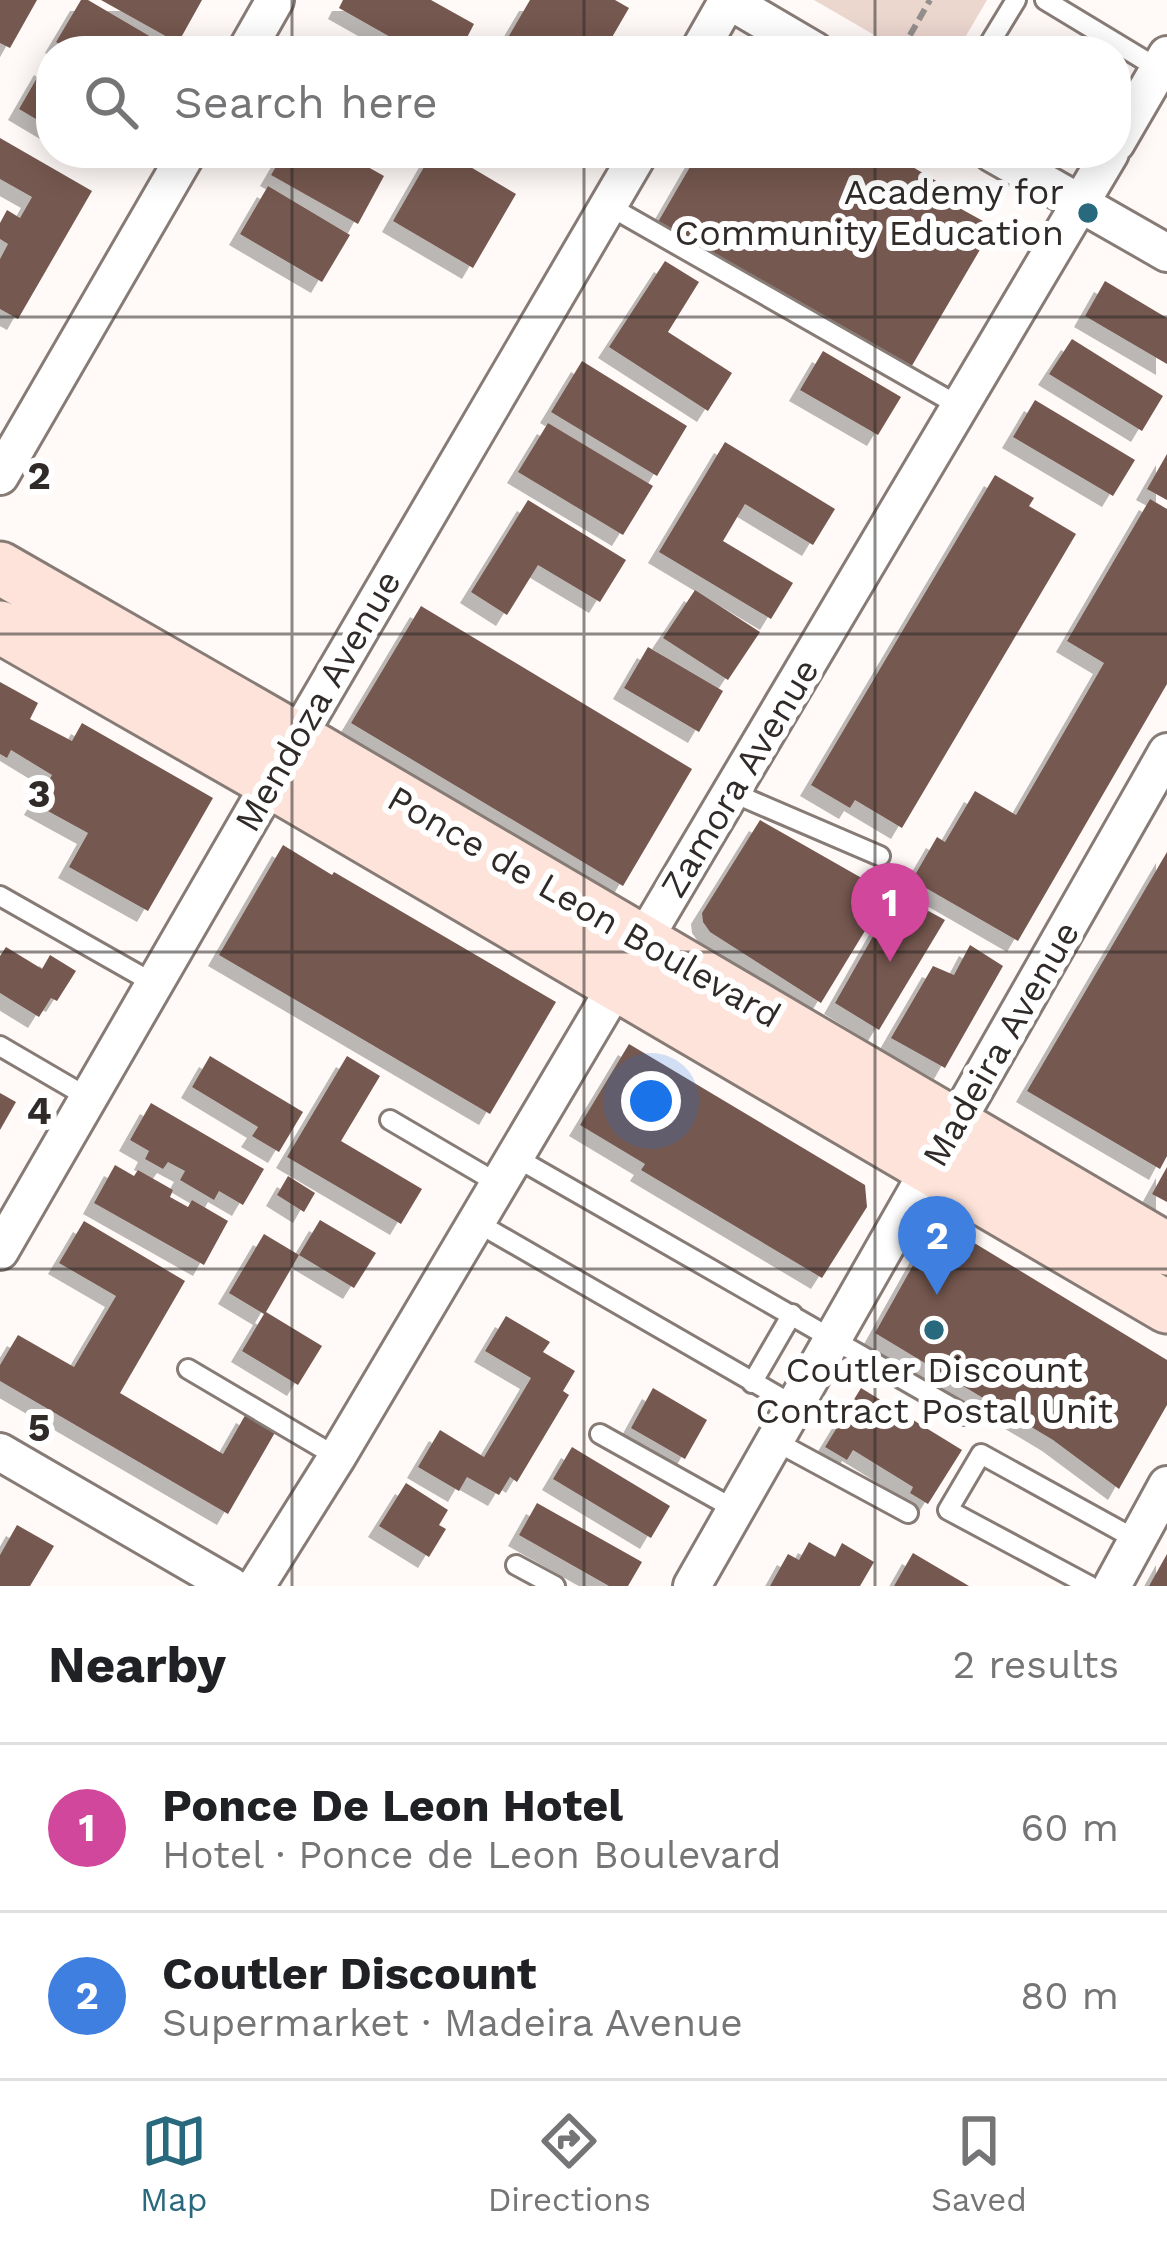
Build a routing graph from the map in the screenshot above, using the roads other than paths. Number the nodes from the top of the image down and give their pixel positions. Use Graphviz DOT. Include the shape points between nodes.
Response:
graph roads {
  1 [pos="275,0"];
  2 [pos="728,0"];
  3 [pos="1016,0"];
  4 [pos="1045,0"];
  5 [pos="255,36"];
  6 [pos="708,36"];
  7 [pos="789,36"];
  8 [pos="994,36"];
  9 [pos="1109,36"];
  10 [pos="1131,47"];
  11 [pos="1163,62"];
  12 [pos="1131,117"];
  13 [pos="178,168"];
  14 [pos="630,168"];
  15 [pos="1018,168"];
  16 [pos="1101,168"];
  17 [pos="1081,204"];
  18 [pos="608,206"];
  19 [pos="1167,253"];
  20 [pos="962,407"];
  21 [pos="0,476"];
  22 [pos="0,568"];
  23 [pos="0,627"];
  24 [pos="296,738"];
  25 [pos="1167,752"];
  26 [pos="271,782"];
  27 [pos="731,792"];
  28 [pos="880,856"];
  29 [pos="0,896"];
  30 [pos="629,963"];
  31 [pos="155,984"];
  32 [pos="0,1046"];
  33 [pos="89,1098"];
  34 [pos="390,1120"];
  35 [pos="955,1126"];
  36 [pos="929,1169"];
  37 [pos="507,1171"];
  38 [pos="476,1222"];
  39 [pos="1167,1249"];
  40 [pos="0,1251"];
  41 [pos="1167,1307"];
  42 [pos="792,1314"];
  43 [pos="834,1337"];
  44 [pos="188,1369"];
  45 [pos="752,1383"];
  46 [pos="795,1406"];
  47 [pos="965,1414"];
  48 [pos="600,1434"];
  49 [pos="775,1441"];
  50 [pos="1,1454"];
  51 [pos="338,1456"];
  52 [pos="1167,1485"];
  53 [pos="736,1510"];
  54 [pos="908,1513"];
  55 [pos="1137,1540"];
  56 [pos="516,1565"];
  57 [pos="231,1586"];
  58 [pos="256,1586"];
  59 [pos="555,1586"];
  60 [pos="692,1586"];
  61 [pos="1090,1586"];
  62 [pos="1112,1586"];
  1 -- 5 [label="street"];
  2 -- 6 [label="street"];
  2 -- 7 [label="street"];
  3 -- 8 [label="lane"];
  4 -- 9 [label="lane"];
  10 -- 11 [label="lane"];
  11 -- 12 [label="street"];
  13 -- 21 [label="street"];
  14 -- 18 [label="street, Mendoza Avenue"];
  15 -- 17 [label="street"];
  16 -- 17 [label="street, Zamora Avenue"];
  17 -- 19 [label="street"];
  17 -- 20 [label="street, Zamora Avenue"];
  18 -- 20 [label="lane"];
  18 -- 24 [label="street, Mendoza Avenue"];
  20 -- 27 [label="street, Zamora Avenue"];
  22 -- 24 [label="street, Ponce de Leon Boulevard"];
  23 -- 26 [label="street, Ponce de Leon Boulevard"];
  24 -- 26 [label="street, Mendoza Avenue"];
  24 -- 30 [label="street, Ponce de Leon Boulevard"];
  25 -- 35 [label="street, Madeira Avenue"];
  26 -- 30 [label="street, Ponce de Leon Boulevard"];
  26 -- 31 [label="street, Mendoza Avenue"];
  27 -- 28 [label="lane"];
  27 -- 30 [label="street, Zamora Avenue"];
  29 -- 31 [label="lane"];
  30 -- 35 [label="street, Ponce de Leon Boulevard"];
  30 -- 36 [label="street, Ponce de Leon Boulevard"];
  30 -- 37 [label="street, Zamora Avenue"];
  31 -- 33 [label="street, Mendoza Avenue"];
  32 -- 33 [label="lane"];
  33 -- 40 [label="street, Mendoza Avenue"];
  34 -- 37 [label="lane"];
  35 -- 36 [label="street, Madeira Avenue"];
  35 -- 39 [label="street, Ponce de Leon Boulevard"];
  36 -- 41 [label="street, Ponce de Leon Boulevard"];
  36 -- 43 [label="street, Madeira Avenue"];
  37 -- 38 [label="street, Zamora Avenue"];
  37 -- 42 [label="lane"];
  38 -- 45 [label="lane"];
  38 -- 51 [label="street, Zamora Avenue"];
  42 -- 43 [label="lane"];
  42 -- 45 [label="lane"];
  43 -- 46 [label="street, Madeira Avenue"];
  43 -- 47 [label="lane"];
  44 -- 51 [label="lane"];
  45 -- 46 [label="lane"];
  46 -- 49 [label="street, Madeira Avenue"];
  48 -- 53 [label="lane"];
  49 -- 53 [label="street, Madeira Avenue"];
  49 -- 54 [label="lane"];
  50 -- 57 [label="street"];
  51 -- 58 [label="street, Zamora Avenue"];
  52 -- 55 [label="street"];
  53 -- 60 [label="street, Madeira Avenue"];
  55 -- 61 [label="lane" via="981,1454 948,1510"];
  55 -- 62 [label="street"];
  56 -- 59 [label="lane"];
}
